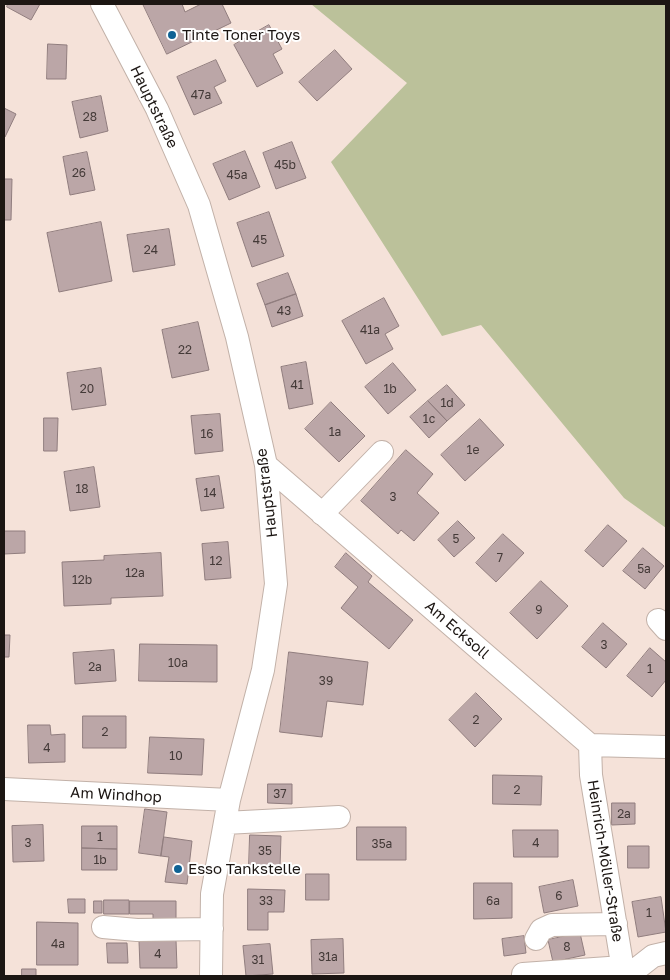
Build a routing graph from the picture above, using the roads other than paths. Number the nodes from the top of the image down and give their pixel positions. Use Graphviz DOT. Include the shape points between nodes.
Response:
graph roads {
  1 [pos="102,4"];
  2 [pos="382,452"];
  3 [pos="266,465"];
  4 [pos="322,514"];
  5 [pos="590,745"];
  6 [pos="666,747"];
  7 [pos="4,789"];
  8 [pos="229,800"];
  9 [pos="339,817"];
  10 [pos="225,823"];
  11 [pos="616,924"];
  12 [pos="103,927"];
  13 [pos="212,929"];
  14 [pos="536,939"];
  15 [pos="666,953"];
  16 [pos="624,972"];
  17 [pos="523,974"];
  18 [pos="211,976"];
  1 -- 3 [label="street, Hauptstraße" via="157,109 199,205 237,337"];
  2 -- 4 [label="street"];
  3 -- 4 [label="street, Am Ecksoll"];
  3 -- 8 [label="street, Hauptstraße" via="276,584 263,670"];
  4 -- 5 [label="street, Am Ecksoll"];
  5 -- 6 [label="street"];
  5 -- 11 [label="street, Heinrich-Möller-Straße" via="591,775"];
  7 -- 8 [label="street, Am Windhop"];
  8 -- 10 [label="street, Hauptstraße"];
  9 -- 10 [label="street"];
  10 -- 13 [label="street, Hauptstraße" via="212,894"];
  11 -- 14 [label="street" via="552,925 541,930"];
  11 -- 16 [label="street, Heinrich-Möller-Straße"];
  12 -- 13 [label="street"];
  13 -- 18 [label="street, Hauptstraße"];
  15 -- 16 [label="street" via="653,956 635,970"];
  16 -- 17 [label="street"];
}
